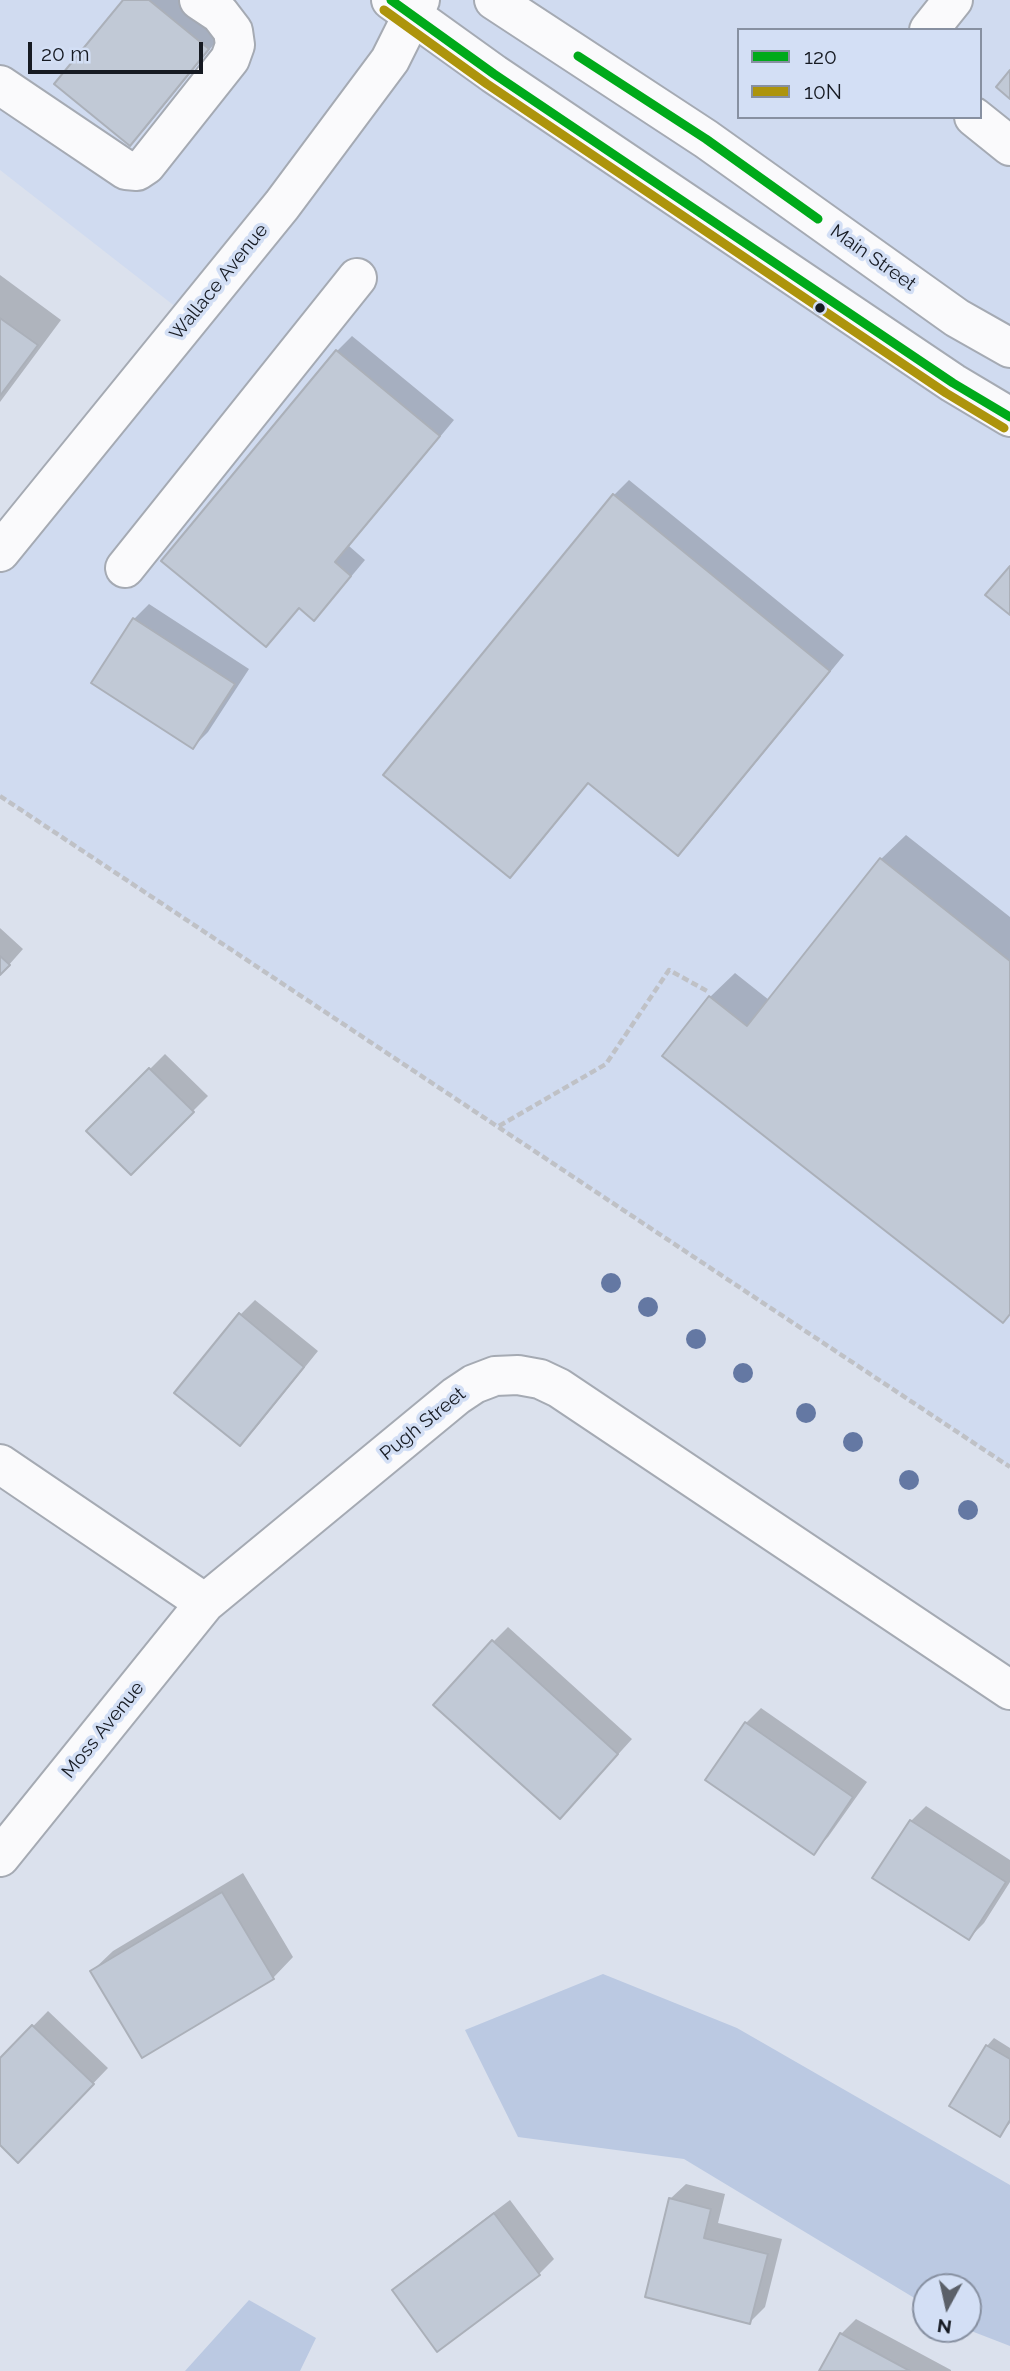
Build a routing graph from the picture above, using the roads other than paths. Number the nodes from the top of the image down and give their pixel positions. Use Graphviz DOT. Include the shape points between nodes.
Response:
graph roads {
  1 [pos="199,0"];
  2 [pos="494,0"];
  3 [pos="953,0"];
  4 [pos="408,5"];
  5 [pos="931,28"];
  6 [pos="0,85"];
  7 [pos="976,119"];
  8 [pos="1010,146"];
  9 [pos="357,278"];
  10 [pos="1010,348"];
  11 [pos="1010,417"];
  12 [pos="0,552"];
  13 [pos="125,568"];
  14 [pos="0,1464"];
  15 [pos="205,1603"];
  16 [pos="1010,1690"];
  17 [pos="0,1857"];
  1 -- 6 [label="street" via="220,14 233,31 230,59 137,171 126,170"];
  2 -- 10 [label="street, Main Street" via="706,139 957,318"];
  3 -- 5 [label="street"];
  4 -- 11 [label="street" via="494,74"];
  4 -- 12 [label="street, Wallace Avenue" via="390,60 282,205"];
  7 -- 8 [label="street"];
  9 -- 13 [label="street"];
  14 -- 15 [label="street"];
  15 -- 16 [label="street, Pugh Street" via="456,1396 495,1376 518,1375 559,1388"];
  15 -- 17 [label="street, Moss Avenue"];
}
